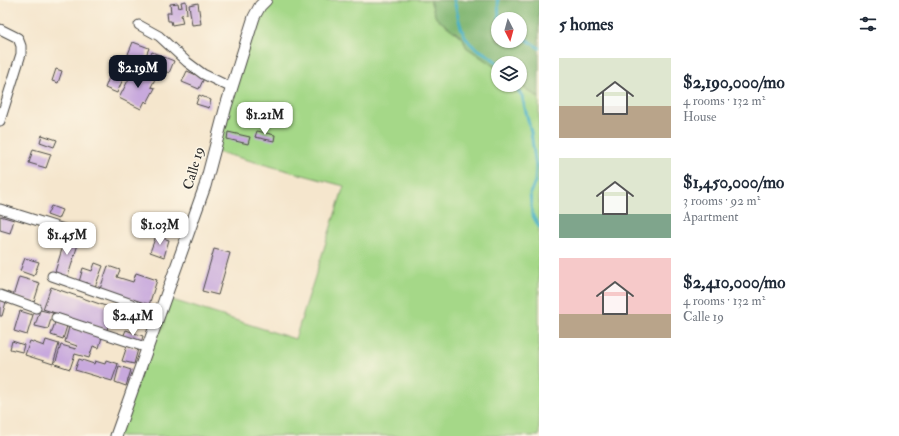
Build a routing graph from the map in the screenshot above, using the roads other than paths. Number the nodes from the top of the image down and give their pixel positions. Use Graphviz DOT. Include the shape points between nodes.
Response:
graph roads {
  1 [pos="266,0"];
  2 [pos="139,25"];
  3 [pos="0,29"];
  4 [pos="232,88"];
  5 [pos="0,121"];
  6 [pos="0,209"];
  7 [pos="64,229"];
  8 [pos="52,276"];
  9 [pos="0,295"];
  10 [pos="36,308"];
  11 [pos="160,314"];
  12 [pos="56,318"];
  13 [pos="148,348"];
  14 [pos="116,436"];
  1 -- 4 [label="street, Calle 19" via="254,17"];
  2 -- 4 [label="street" via="159,36 203,74"];
  3 -- 5 [label="street" via="18,38 21,46 21,54"];
  4 -- 11 [label="street, Calle 19" via="205,186"];
  6 -- 7 [label="street"];
  8 -- 11 [label="street"];
  9 -- 10 [label="street"];
  11 -- 13 [label="street, Calle 19"];
  12 -- 13 [label="street"];
  13 -- 14 [label="street, Calle 19"];
}
